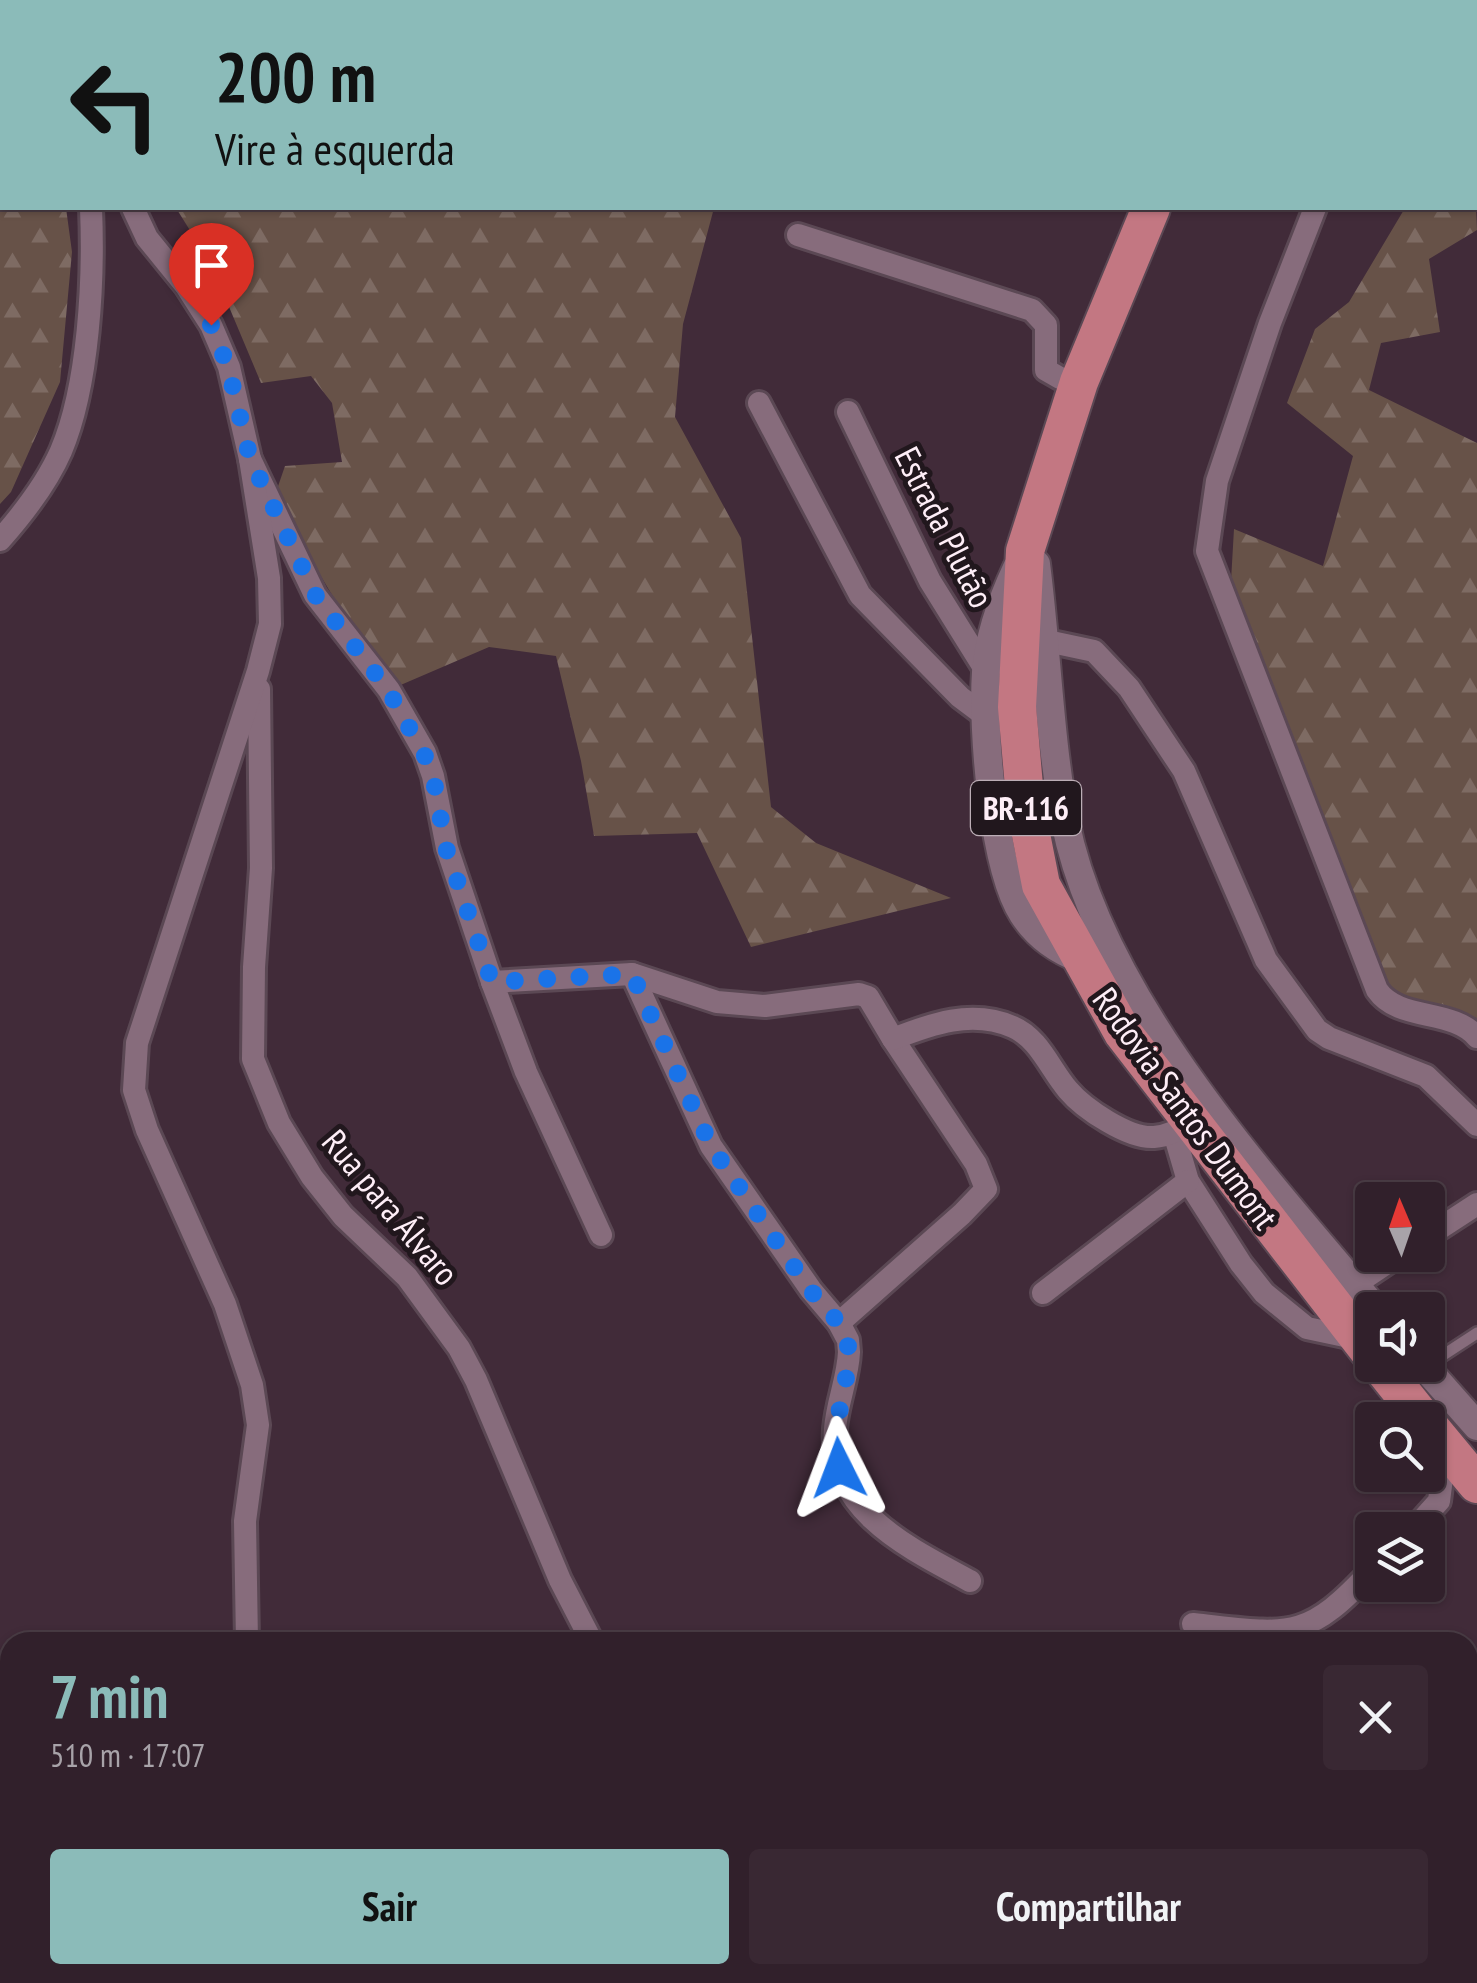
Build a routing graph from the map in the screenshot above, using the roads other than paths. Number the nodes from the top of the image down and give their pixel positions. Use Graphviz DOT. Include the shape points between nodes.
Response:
graph roads {
  1 [pos="91,210"];
  2 [pos="135,210"];
  3 [pos="1150,210"];
  4 [pos="1314,210"];
  5 [pos="798,235"];
  6 [pos="1079,382"];
  7 [pos="760,404"];
  8 [pos="848,412"];
  9 [pos="250,458"];
  10 [pos="1028,539"];
  11 [pos="0,540"];
  12 [pos="1047,641"];
  13 [pos="258,671"];
  14 [pos="986,671"];
  15 [pos="988,718"];
  16 [pos="1011,820"];
  17 [pos="1066,822"];
  18 [pos="1076,863"];
  19 [pos="1024,883"];
  20 [pos="632,974"];
  21 [pos="492,982"];
  22 [pos="1477,1037"];
  23 [pos="893,1038"];
  24 [pos="1477,1125"];
  25 [pos="1182,1128"];
  26 [pos="1188,1181"];
  27 [pos="1477,1204"];
  28 [pos="1445,1225"];
  29 [pos="601,1235"];
  30 [pos="1374,1272"];
  31 [pos="1354,1285"];
  32 [pos="1360,1292"];
  33 [pos="1043,1293"];
  34 [pos="839,1323"];
  35 [pos="1477,1333"];
  36 [pos="1355,1336"];
  37 [pos="1355,1339"];
  38 [pos="1445,1353"];
  39 [pos="1403,1382"];
  40 [pos="1433,1382"];
  41 [pos="1452,1421"];
  42 [pos="1477,1484"];
  43 [pos="1429,1512"];
  44 [pos="970,1581"];
  45 [pos="1355,1587"];
  46 [pos="1194,1624"];
  47 [pos="247,1632"];
  48 [pos="587,1632"];
  1 -- 11 [label="street" via="80,388 61,452"];
  2 -- 9 [label="street" via="147,238 211,325"];
  3 -- 6 [label="highway, Rodovia Santos Dumont / BR-116"];
  4 -- 22 [label="street" via="1216,481 1206,551 1377,990 1385,1002 1454,1022"];
  5 -- 6 [label="street" via="1032,310 1046,324 1046,370"];
  6 -- 10 [label="highway, Rodovia Santos Dumont / BR-116"];
  7 -- 15 [label="street" via="860,595"];
  8 -- 14 [label="street, Estrada Plutão" via="930,581"];
  9 -- 13 [label="street" via="270,578 270,624"];
  9 -- 21 [label="street" via="316,596 388,690 424,754 446,848"];
  10 -- 12 [label="street"];
  10 -- 14 [label="street" via="998,615"];
  10 -- 16 [label="highway, Rodovia Santos Dumont / BR-116"];
  12 -- 17 [label="street"];
  12 -- 24 [label="street" via="1094,651 1129,688 1184,770 1266,960 1317,1030 1426,1076"];
  13 -- 47 [label="street" via="137,1043 134,1090 225,1304 252,1385 258,1425 245,1521"];
  13 -- 48 [label="street, Rua para Álvaro" via="261,868 253,1059 312,1177 407,1277 459,1348"];
  14 -- 15 [label="street"];
  15 -- 16 [label="street"];
  16 -- 17 [label="street" via="1047,811"];
  16 -- 19 [label="highway, Rodovia Santos Dumont / BR-116"];
  17 -- 18 [label="street"];
  18 -- 19 [label="street" via="1066,874"];
  18 -- 31 [label="street" via="1102,930 1169,1048"];
  19 -- 25 [label="highway, Rodovia Santos Dumont / BR-116" via="1083,960"];
  20 -- 21 [label="street"];
  20 -- 23 [label="street" via="740,1005 859,994 868,997"];
  20 -- 34 [label="street" via="711,1146"];
  21 -- 29 [label="street"];
  23 -- 25 [label="street" via="940,1020 1011,1026 1030,1036 1069,1092 1097,1115 1142,1137"];
  23 -- 34 [label="street" via="986,1188"];
  25 -- 26 [label="street"];
  25 -- 36 [label="highway, Rodovia Santos Dumont / BR-116"];
  26 -- 33 [label="street"];
  26 -- 37 [label="street" via="1264,1293 1307,1328"];
  27 -- 28 [label="street"];
  30 -- 31 [label="street"];
  31 -- 32 [label="street"];
  34 -- 44 [label="street" via="848,1340 848,1368 835,1434 850,1493 872,1522"];
  35 -- 38 [label="lane"];
  39 -- 41 [label="highway, Rodovia Santos Dumont / BR-116"];
  40 -- 41 [label="street"];
  41 -- 42 [label="highway, Rodovia Santos Dumont / BR-116"];
  41 -- 43 [label="street" via="1439,1501"];
  45 -- 46 [label="street" via="1329,1614 1292,1630"];
}
